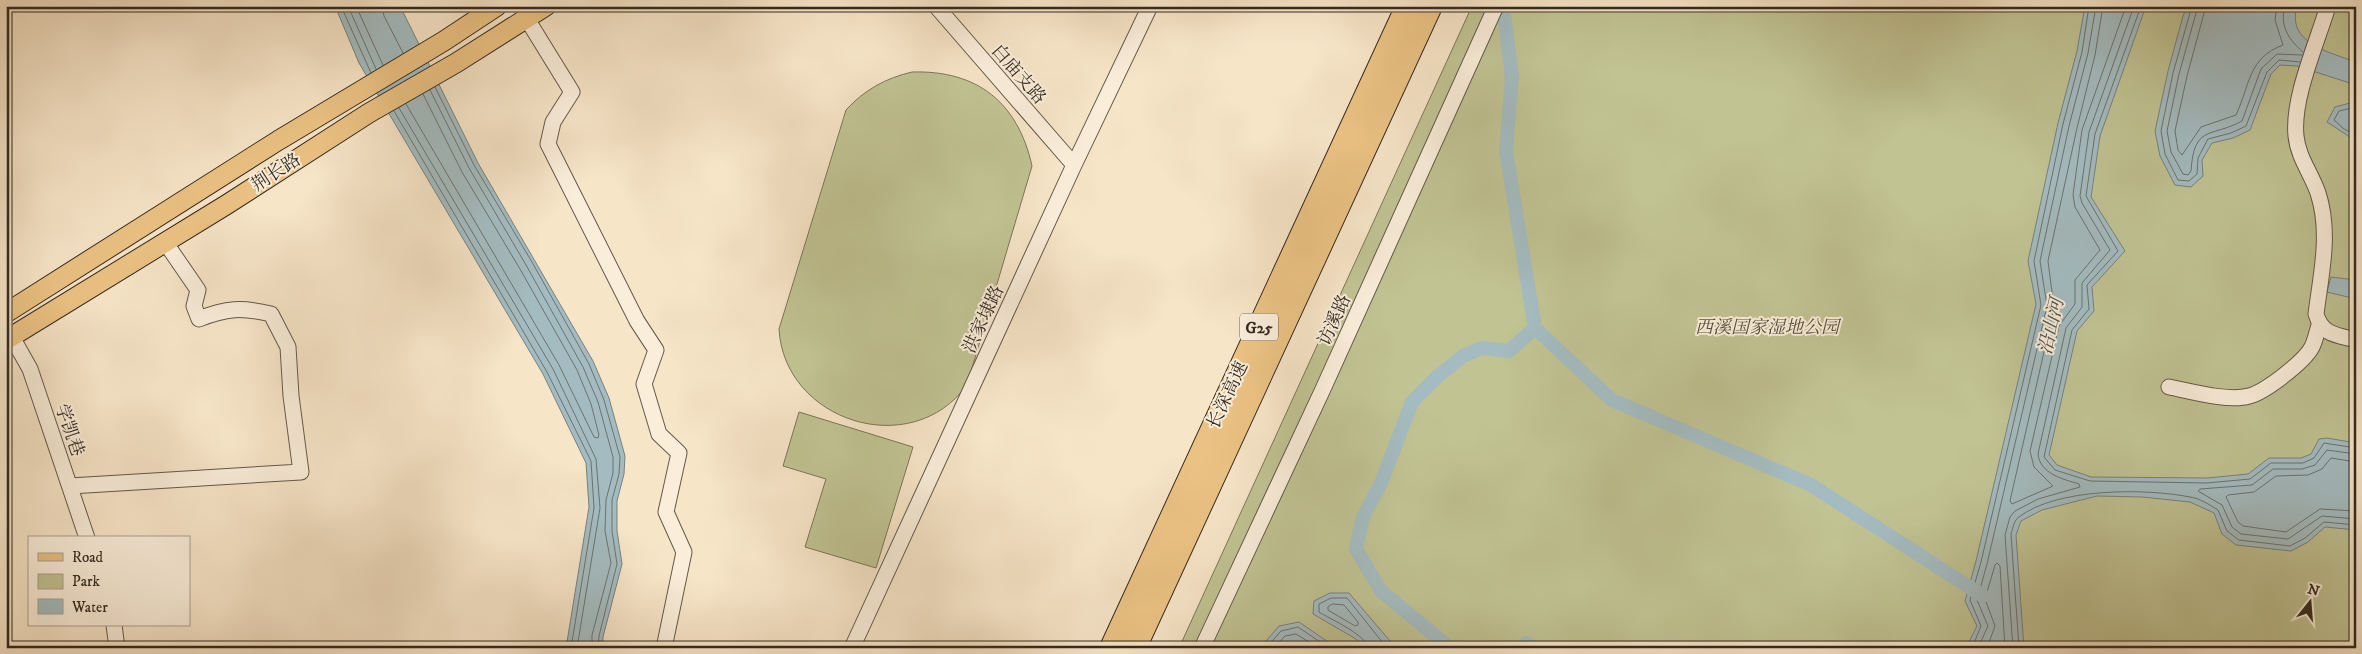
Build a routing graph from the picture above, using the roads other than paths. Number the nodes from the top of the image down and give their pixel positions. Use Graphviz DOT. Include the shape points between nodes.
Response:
graph roads {
  1 [pos="497,6"];
  2 [pos="546,6"];
  3 [pos="936,6"];
  4 [pos="1150,6"];
  5 [pos="1407,6"];
  6 [pos="1431,6"];
  7 [pos="1496,6"];
  8 [pos="2328,6"];
  9 [pos="527,19"];
  10 [pos="1074,165"];
  11 [pos="165,242"];
  12 [pos="14,298"];
  13 [pos="6,313"];
  14 [pos="36,322"];
  15 [pos="2319,325"];
  16 [pos="8,335"];
  17 [pos="2356,340"];
  18 [pos="2169,387"];
  19 [pos="70,486"];
  20 [pos="86,536"];
  21 [pos="114,626"];
  22 [pos="117,648"];
  23 [pos="664,648"];
  24 [pos="852,648"];
  25 [pos="1110,648"];
  26 [pos="1135,648"];
  27 [pos="1202,648"];
  1 -- 12 [label="main road, 荆长路" via="360,93"];
  2 -- 9 [label="main road, 荆长路"];
  3 -- 10 [label="street, 白庙支路"];
  4 -- 10 [label="street, 洪家埭路"];
  5 -- 25 [label="highway, 长深高速 / G25"];
  6 -- 26 [label="highway, 长深高速 / G25"];
  7 -- 27 [label="street, 访溪路"];
  8 -- 15 [label="street" via="2302,85 2296,135 2304,165 2318,192 2325,225 2316,314"];
  9 -- 11 [label="main road, 荆长路" via="368,113"];
  9 -- 23 [label="street" via="572,92 553,122 548,144 645,338 656,350 644,384 659,434 679,453 666,512 684,552"];
  10 -- 24 [label="street, 洪家埭路"];
  11 -- 14 [label="main road, 荆长路"];
  11 -- 19 [label="street" via="198,290 194,306 199,319 222,310 249,308 271,314 288,347 300,472"];
  12 -- 13 [label="main road, 荆长路"];
  12 -- 14 [label="main road"];
  14 -- 16 [label="main road, 荆长路"];
  15 -- 17 [label="street" via="2329,333"];
  15 -- 18 [label="street" via="2311,348 2300,362 2248,397 2230,398"];
  16 -- 19 [label="street, 学凯巷" via="30,369"];
  19 -- 20 [label="street, 学凯巷"];
  21 -- 22 [label="street"];
}
